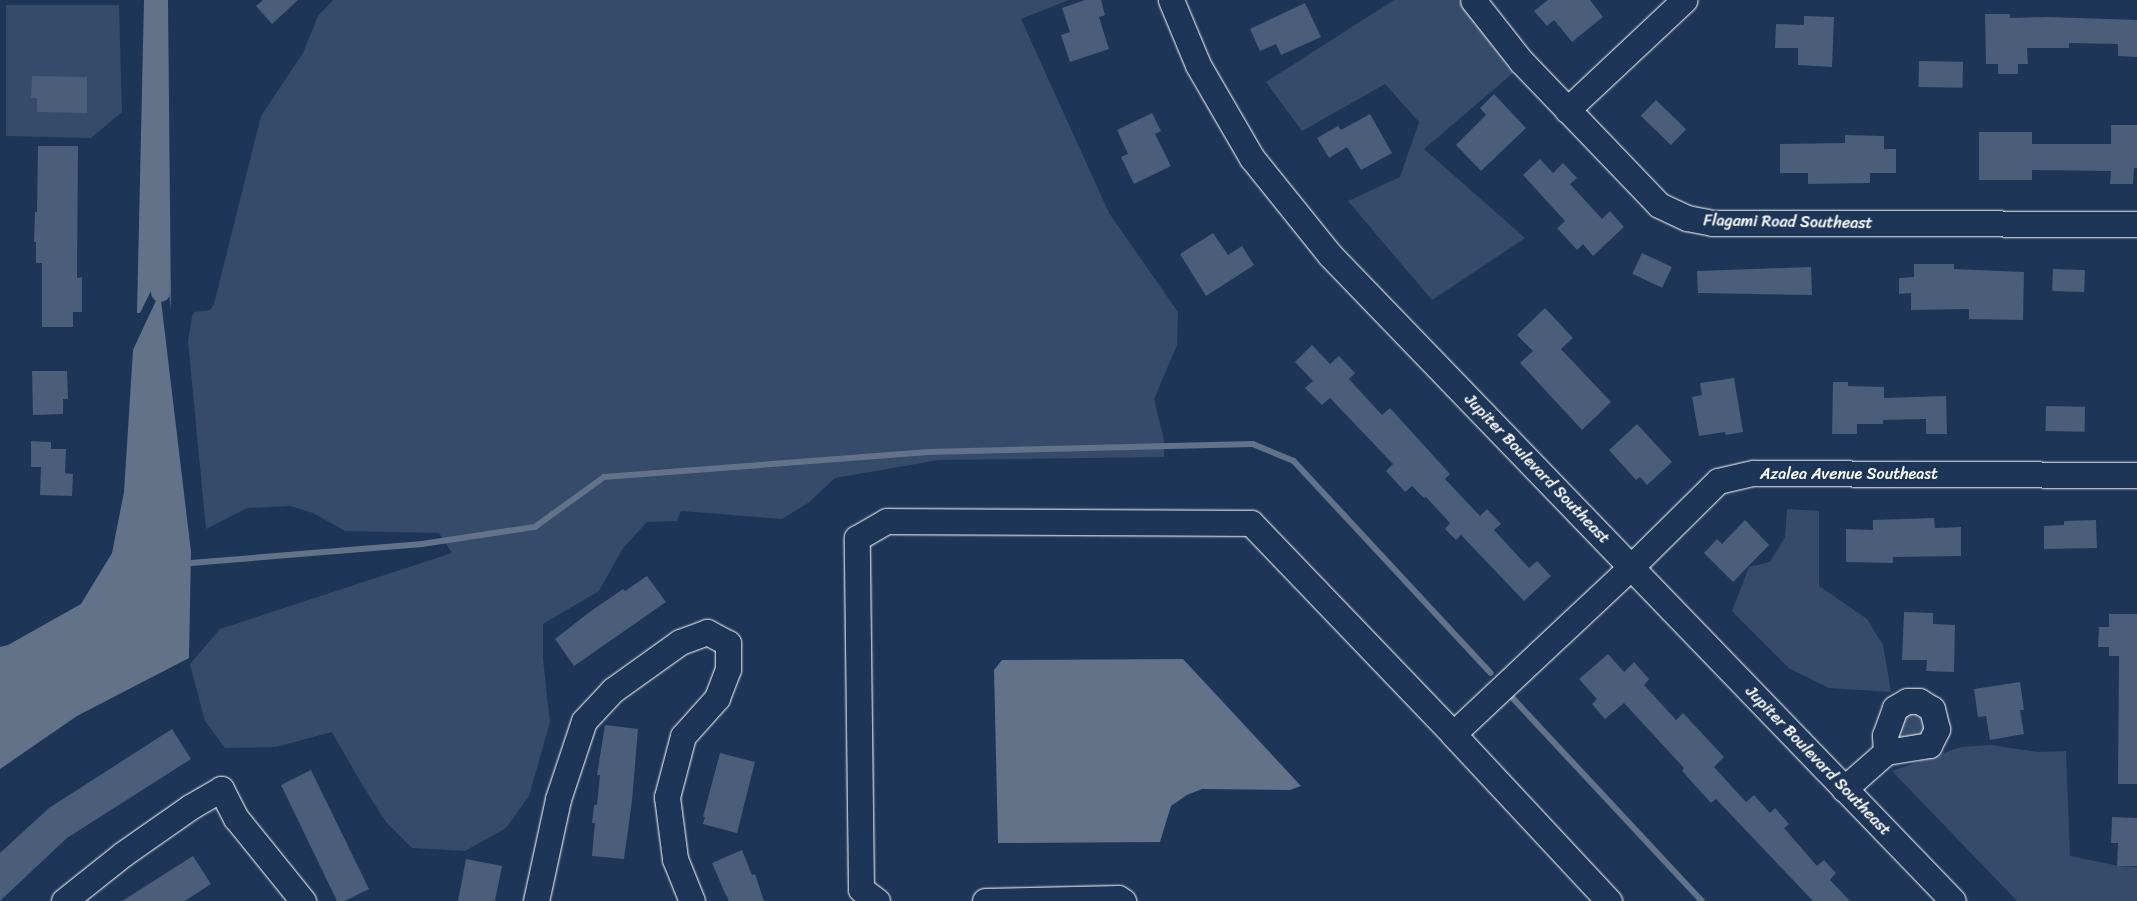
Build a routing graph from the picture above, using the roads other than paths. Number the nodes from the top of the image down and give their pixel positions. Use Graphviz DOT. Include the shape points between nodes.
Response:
graph roads {
  1 [pos="1171,0"];
  2 [pos="1473,0"];
  3 [pos="1684,0"];
  4 [pos="1568,110"];
  5 [pos="2137,224"];
  6 [pos="2137,475"];
  7 [pos="1632,566"];
  8 [pos="1454,734"];
  9 [pos="1886,752"];
  10 [pos="1844,789"];
  11 [pos="1602,899"];
  12 [pos="64,901"];
  13 [pos="303,901"];
  14 [pos="536,901"];
  15 [pos="692,901"];
  16 [pos="877,901"];
  17 [pos="985,901"];
  18 [pos="1123,901"];
  19 [pos="1953,901"];
  1 -- 7 [label="street, Jupiter Boulevard Southeast" via="1198,65 1252,158 1330,255"];
  2 -- 4 [label="street, Flagami Road Southeast" via="1520,60"];
  3 -- 4 [label="street"];
  4 -- 5 [label="street, Flagami Road Southeast" via="1659,205 1687,218 1712,223"];
  6 -- 7 [label="street, Azalea Avenue Southeast" via="1754,472 1718,481"];
  7 -- 8 [label="street, Azalea Avenue Southeast"];
  7 -- 10 [label="street, Jupiter Boulevard Southeast"];
  8 -- 11 [label="street"];
  8 -- 16 [label="street" via="1250,522 887,522 858,538 861,889"];
  9 -- 10 [label="street"];
  10 -- 19 [label="street, Jupiter Boulevard Southeast"];
  12 -- 13 [label="street" via="190,806 221,789 236,818"];
  14 -- 15 [label="street" via="558,799 584,721 613,690 680,642 707,632 728,643 728,669 717,698 683,736 667,797 675,859"];
  17 -- 18 [label="street" via="1118,898"];
}
